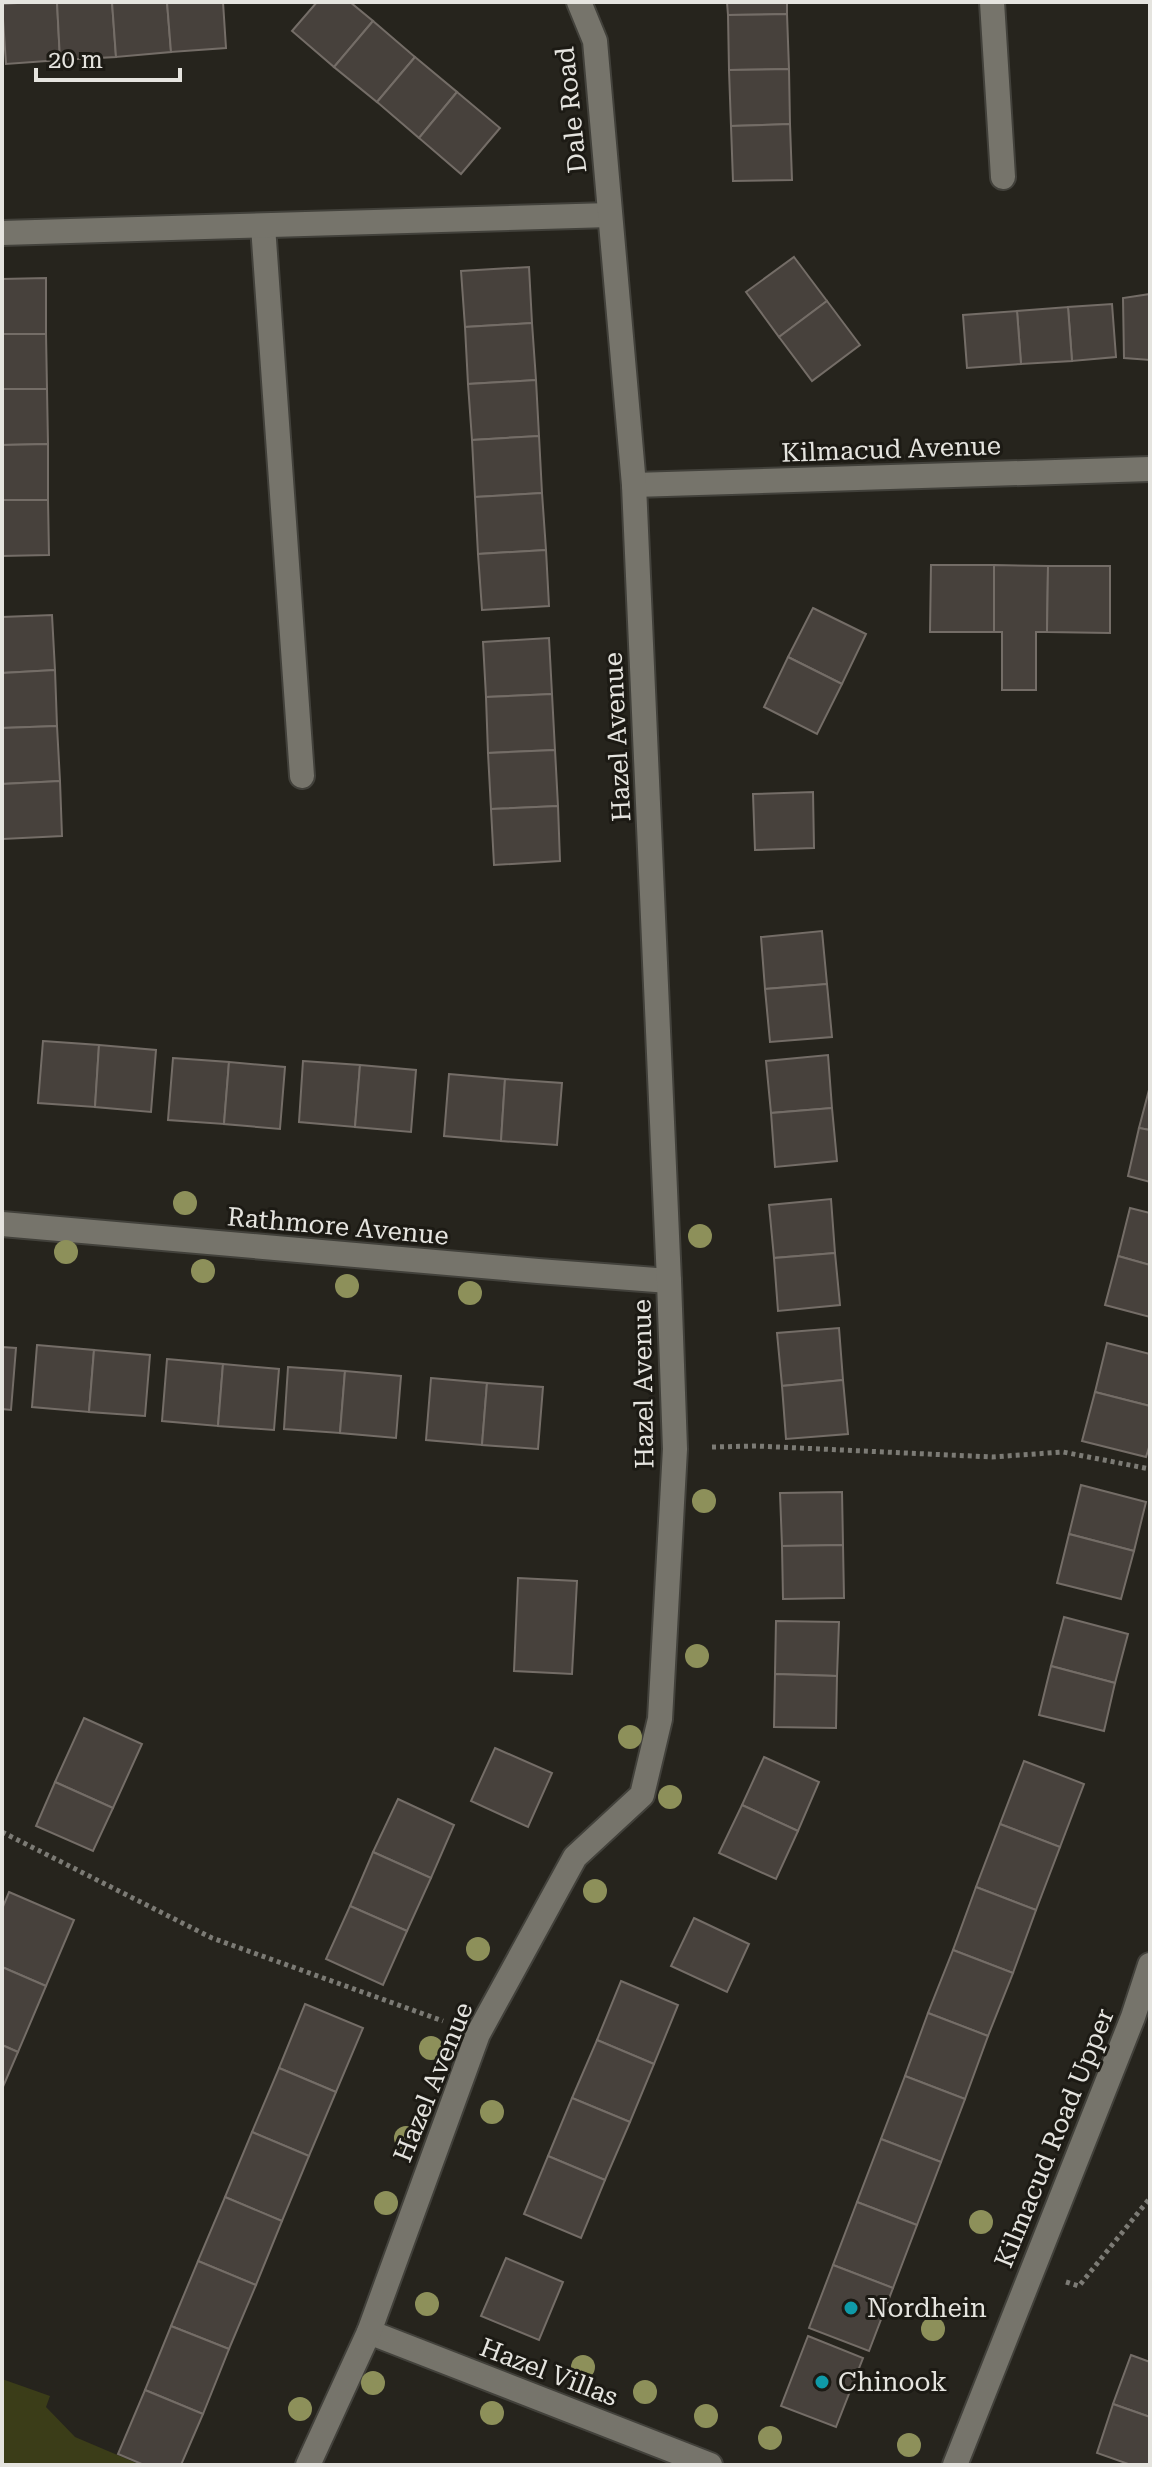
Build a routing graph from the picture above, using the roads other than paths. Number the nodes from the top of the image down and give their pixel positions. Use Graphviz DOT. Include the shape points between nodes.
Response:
graph roads {
  1 [pos="579,2"];
  2 [pos="992,2"];
  3 [pos="1003,177"];
  4 [pos="610,215"];
  5 [pos="263,226"];
  6 [pos="2,233"];
  7 [pos="1150,469"];
  8 [pos="634,485"];
  9 [pos="302,776"];
  10 [pos="2,1224"];
  11 [pos="669,1281"];
  12 [pos="1150,1965"];
  13 [pos="1141,2020"];
  14 [pos="369,2332"];
  15 [pos="308,2465"];
  16 [pos="710,2465"];
  17 [pos="955,2465"];
  1 -- 4 [label="street, Dale Road" via="595,41"];
  2 -- 3 [label="street"];
  4 -- 5 [label="street"];
  4 -- 8 [label="street, Hazel Avenue"];
  5 -- 6 [label="street"];
  5 -- 9 [label="street"];
  7 -- 8 [label="street, Kilmacud Avenue"];
  8 -- 11 [label="street, Hazel Avenue"];
  10 -- 11 [label="street, Rathmore Avenue"];
  11 -- 14 [label="street, Hazel Avenue" via="675,1449 660,1719 642,1795 575,1857 478,2034"];
  12 -- 13 [label="street, Kilmacud Road Upper"];
  13 -- 17 [label="street, Kilmacud Road Upper" via="1032,2270"];
  14 -- 15 [label="street, Hazel Avenue"];
  14 -- 16 [label="street, Hazel Villas"];
}
